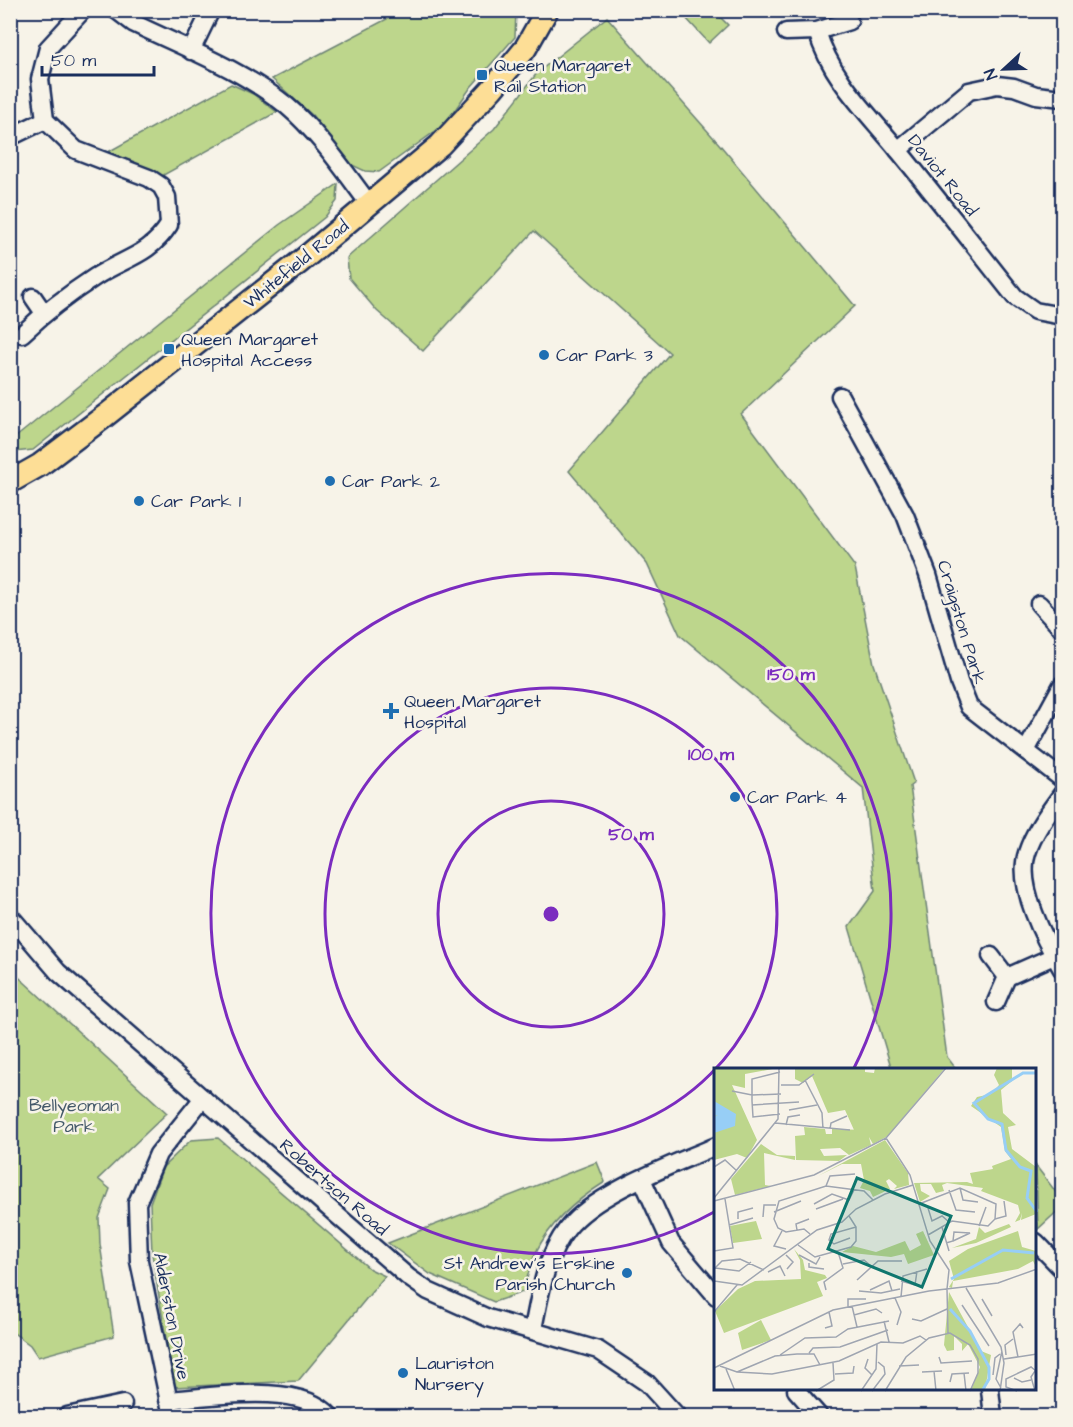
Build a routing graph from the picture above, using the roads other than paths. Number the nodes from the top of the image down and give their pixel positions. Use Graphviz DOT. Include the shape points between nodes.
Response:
graph roads {
  1 [pos="83,10"];
  2 [pos="116,10"];
  3 [pos="212,10"];
  4 [pos="547,10"];
  5 [pos="849,21"];
  6 [pos="817,31"];
  7 [pos="786,32"];
  8 [pos="191,51"];
  9 [pos="1062,98"];
  10 [pos="45,120"];
  11 [pos="10,137"];
  12 [pos="898,150"];
  13 [pos="370,205"];
  14 [pos="33,297"];
  15 [pos="44,313"];
  16 [pos="1062,316"];
  17 [pos="22,334"];
  18 [pos="840,396"];
  19 [pos="11,479"];
  20 [pos="1039,604"];
  21 [pos="1062,627"];
  22 [pos="1062,685"];
  23 [pos="1026,751"];
  24 [pos="1062,779"];
  25 [pos="1062,794"];
  26 [pos="10,916"];
  27 [pos="991,956"];
  28 [pos="1058,962"];
  29 [pos="1007,977"];
  30 [pos="996,1002"];
  31 [pos="203,1098"];
  32 [pos="714,1147"];
  33 [pos="642,1179"];
  34 [pos="1037,1244"];
  35 [pos="1062,1269"];
  36 [pos="714,1294"];
  37 [pos="532,1329"];
  38 [pos="798,1391"];
  39 [pos="990,1391"];
  40 [pos="168,1400"];
  41 [pos="123,1404"];
  42 [pos="92,1414"];
  43 [pos="66,1416"];
  44 [pos="172,1416"];
  45 [pos="330,1416"];
  46 [pos="677,1416"];
  47 [pos="819,1416"];
  48 [pos="993,1416"];
  1 -- 10 [label="street" via="48,48 40,79"];
  2 -- 8 [label="street"];
  3 -- 8 [label="street"];
  4 -- 13 [label="main road, Whitefield Road" via="525,49 460,125"];
  5 -- 6 [label="street"];
  6 -- 7 [label="street"];
  6 -- 12 [label="street, Daviot Road" via="838,79"];
  8 -- 13 [label="street" via="258,85 288,107"];
  9 -- 12 [label="street" via="997,85 969,91"];
  10 -- 11 [label="street"];
  10 -- 15 [label="street" via="76,150 161,186 170,210 169,225 152,247 96,276"];
  12 -- 16 [label="street, Daviot Road" via="1015,297 1035,311"];
  13 -- 19 [label="main road, Whitefield Road" via="105,416 40,465"];
  14 -- 15 [label="street"];
  15 -- 17 [label="street"];
  18 -- 23 [label="street, Craigston Park" via="905,515 928,574 958,682 969,707"];
  20 -- 21 [label="street"];
  22 -- 23 [label="street"];
  23 -- 24 [label="street, Craigston Park"];
  25 -- 28 [label="street" via="1039,826 1026,855 1029,903"];
  26 -- 31 [label="street, Robertson Road" via="58,972"];
  27 -- 29 [label="street"];
  28 -- 29 [label="street"];
  29 -- 30 [label="street"];
  31 -- 37 [label="street, Robertson Road" via="408,1277 428,1291 488,1318"];
  31 -- 40 [label="street, Alderston Drive" via="158,1154 137,1203 140,1261"];
  32 -- 33 [label="street"];
  33 -- 36 [label="street" via="671,1244"];
  33 -- 37 [label="street" via="591,1207 567,1229 548,1263"];
  34 -- 35 [label="street"];
  37 -- 46 [label="street, Robertson Road" via="598,1350 647,1383"];
  38 -- 47 [label="street"];
  39 -- 48 [label="street"];
  40 -- 44 [label="street, Alderston Drive"];
  40 -- 45 [label="street" via="284,1394 306,1399"];
  41 -- 42 [label="street"];
  42 -- 43 [label="street"];
}
